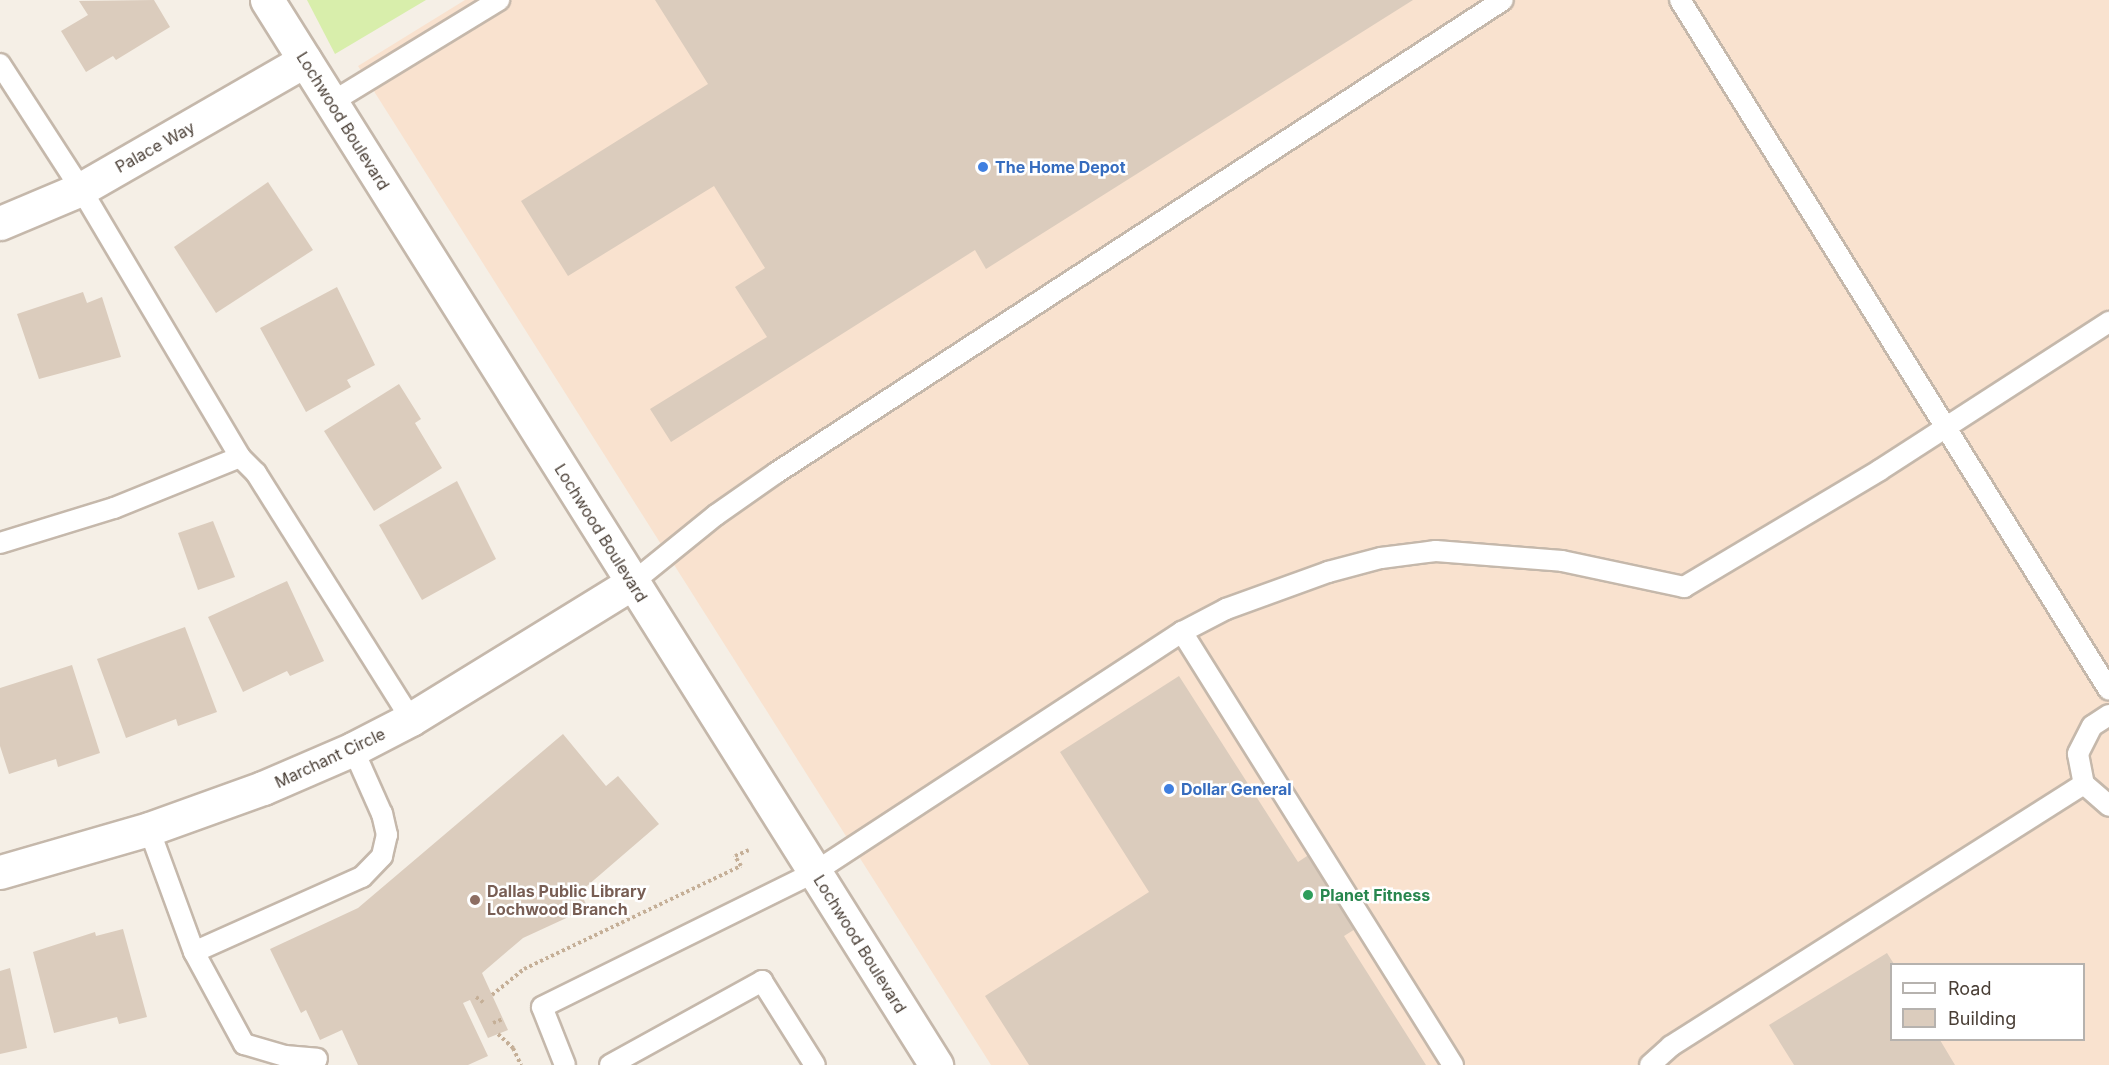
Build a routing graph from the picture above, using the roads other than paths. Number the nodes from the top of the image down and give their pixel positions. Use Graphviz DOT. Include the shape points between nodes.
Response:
graph roads {
  1 [pos="267,0"];
  2 [pos="499,0"];
  3 [pos="1503,0"];
  4 [pos="1680,0"];
  5 [pos="305,60"];
  6 [pos="0,64"];
  7 [pos="332,102"];
  8 [pos="81,189"];
  9 [pos="0,223"];
  10 [pos="2109,322"];
  11 [pos="1947,427"];
  12 [pos="240,457"];
  13 [pos="0,543"];
  14 [pos="632,583"];
  15 [pos="1182,632"];
  16 [pos="2109,690"];
  17 [pos="2109,715"];
  18 [pos="411,719"];
  19 [pos="352,749"];
  20 [pos="2084,784"];
  21 [pos="2109,806"];
  22 [pos="148,829"];
  23 [pos="0,872"];
  24 [pos="815,872"];
  25 [pos="194,952"];
  26 [pos="317,1059"];
  27 [pos="565,1065"];
  28 [pos="610,1065"];
  29 [pos="815,1065"];
  30 [pos="936,1065"];
  31 [pos="1453,1065"];
  32 [pos="1650,1065"];
  1 -- 5 [label="street, Lochwood Boulevard"];
  2 -- 7 [label="lane"];
  3 -- 14 [label="lane" via="776,473 716,514"];
  4 -- 11 [label="lane"];
  5 -- 7 [label="street, Lochwood Boulevard"];
  5 -- 8 [label="street, Palace Way"];
  6 -- 8 [label="lane"];
  7 -- 14 [label="street, Lochwood Boulevard"];
  8 -- 9 [label="street, Palace Way"];
  8 -- 12 [label="lane"];
  10 -- 11 [label="lane"];
  11 -- 15 [label="lane" via="1792,525 1684,587 1562,561 1436,551 1381,558 1328,572 1226,609"];
  11 -- 16 [label="lane"];
  12 -- 13 [label="lane" via="114,508"];
  12 -- 18 [label="lane" via="256,473"];
  14 -- 18 [label="street, Marchant Circle"];
  14 -- 24 [label="street, Lochwood Boulevard"];
  15 -- 24 [label="lane"];
  15 -- 31 [label="lane"];
  17 -- 20 [label="lane" via="2092,726 2082,739 2078,754"];
  18 -- 19 [label="street, Marchant Circle"];
  19 -- 22 [label="street, Marchant Circle" via="263,788"];
  19 -- 25 [label="lane" via="382,814 387,836 382,856 362,877"];
  20 -- 21 [label="lane"];
  20 -- 32 [label="lane" via="1671,1046"];
  22 -- 23 [label="street, Marchant Circle"];
  22 -- 25 [label="lane"];
  24 -- 27 [label="lane" via="542,1007"];
  24 -- 30 [label="street, Lochwood Boulevard"];
  25 -- 26 [label="lane" via="244,1044 285,1056"];
  28 -- 29 [label="lane" via="762,981"];
}
